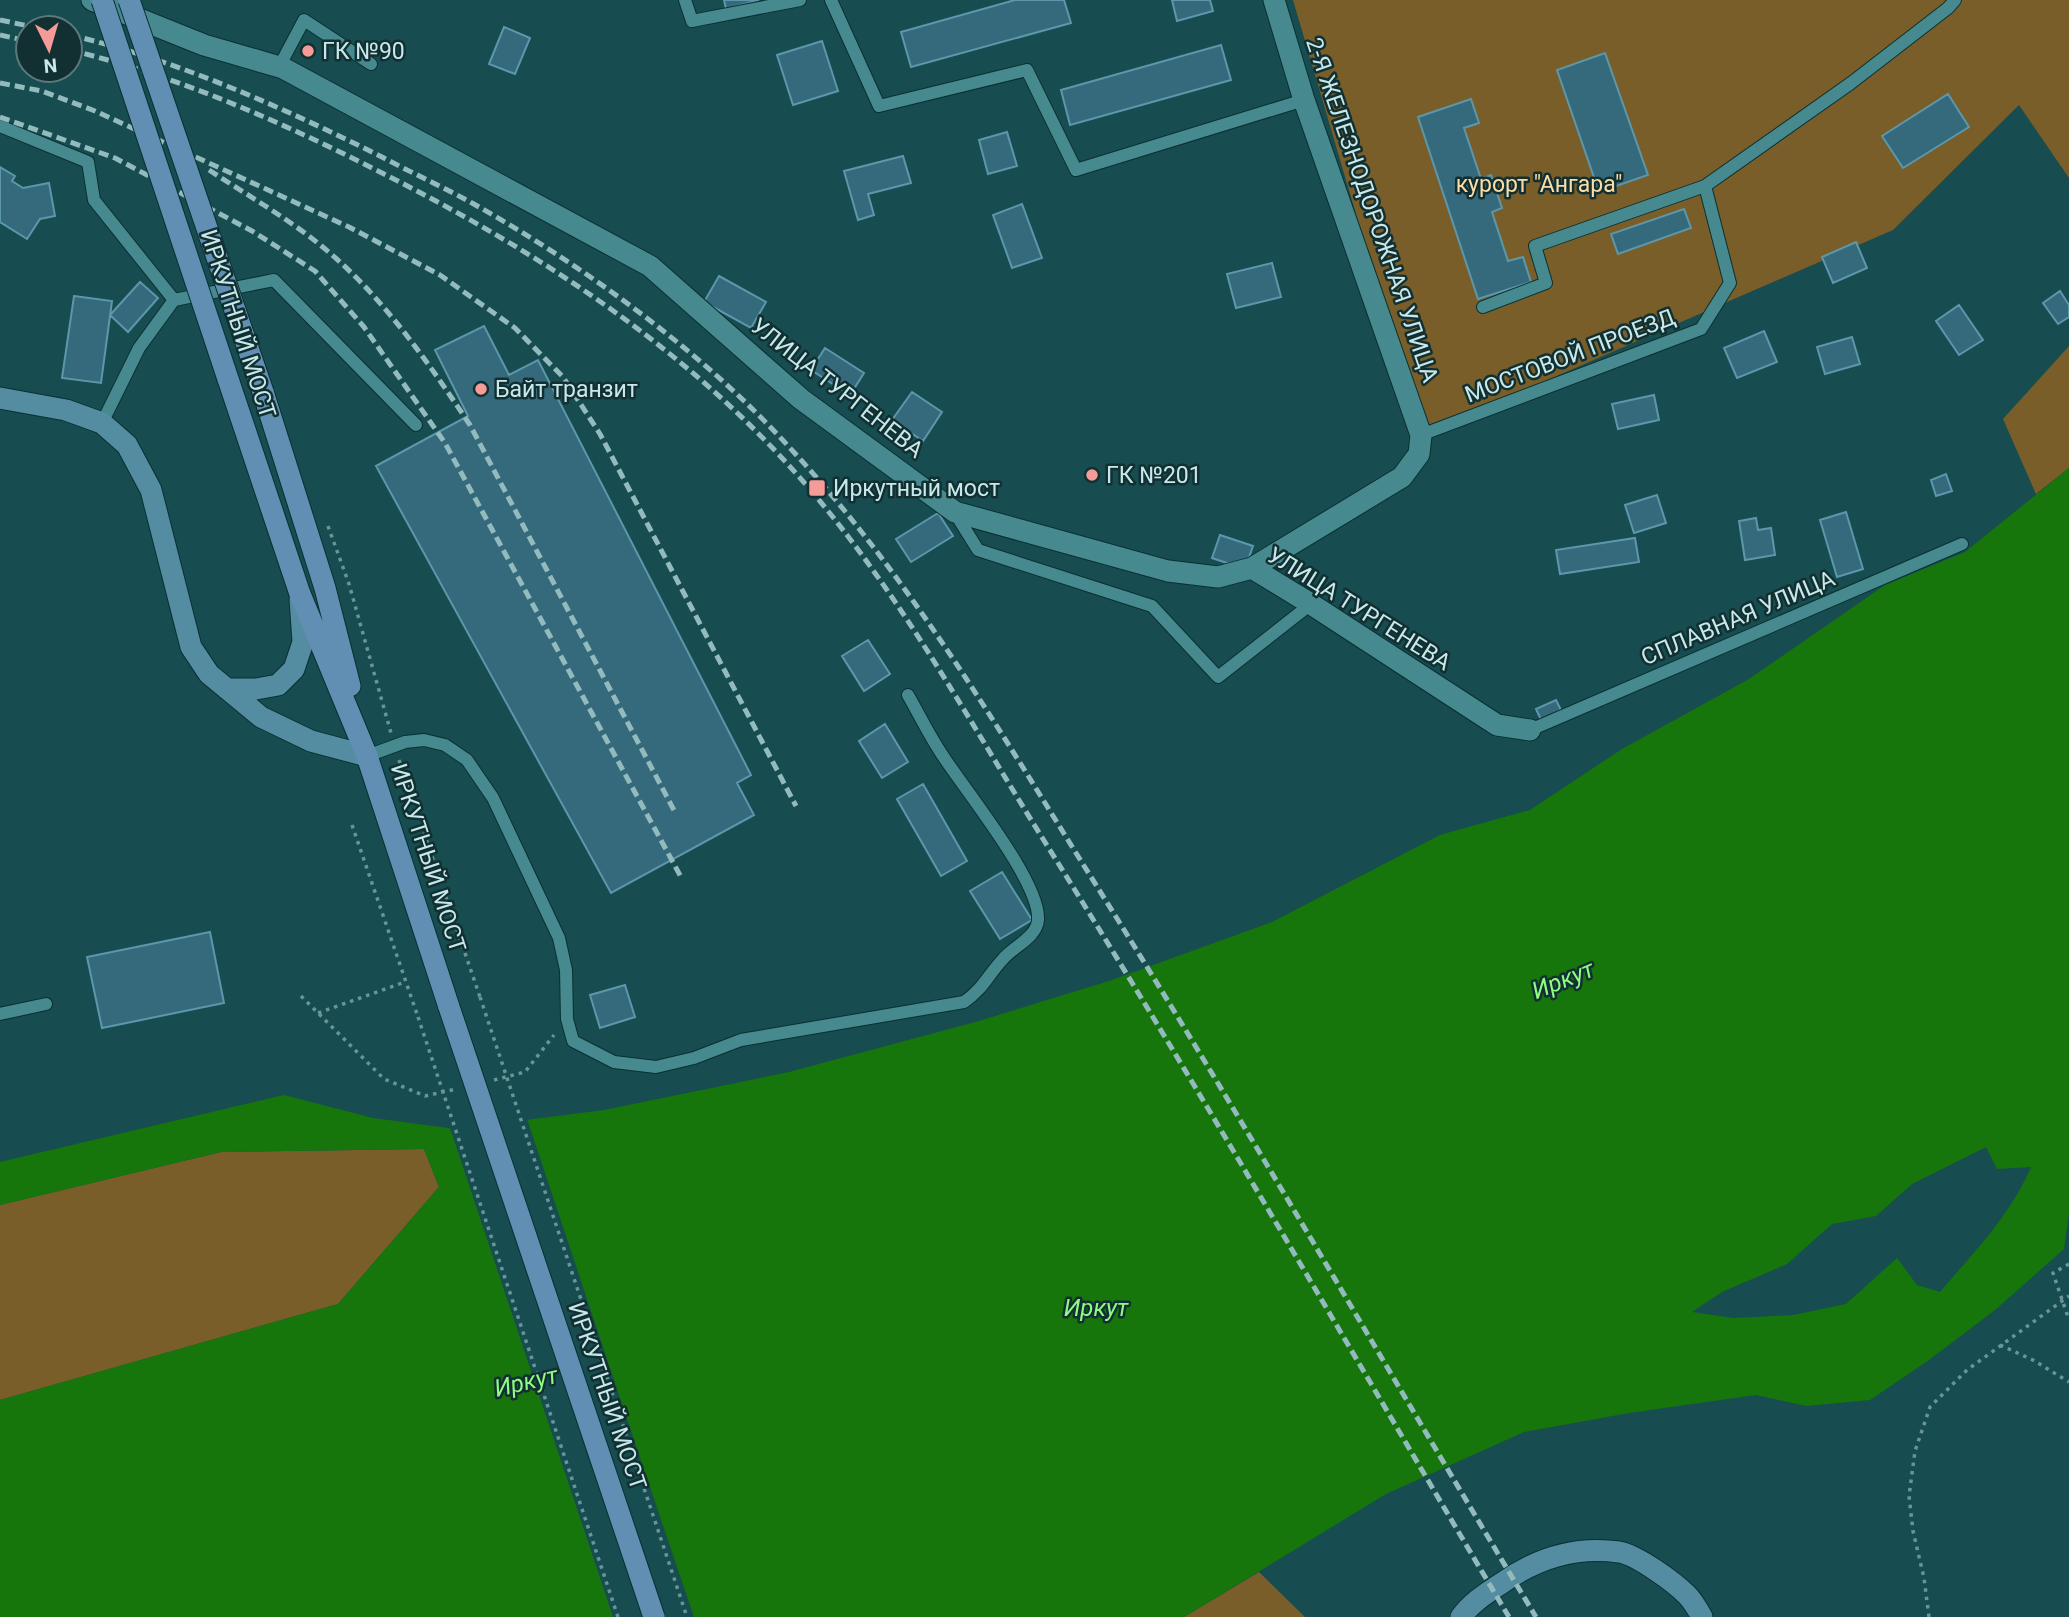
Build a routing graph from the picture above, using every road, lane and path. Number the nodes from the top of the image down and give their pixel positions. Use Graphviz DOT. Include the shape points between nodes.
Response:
graph roads {
  1 [pos="92,0"];
  2 [pos="103,0"];
  3 [pos="129,0"];
  4 [pos="685,0"];
  5 [pos="800,0"];
  6 [pos="831,0"];
  7 [pos="1274,0"];
  8 [pos="1949,3"];
  9 [pos="371,64"];
  10 [pos="279,67"];
  11 [pos="1304,100"];
  12 [pos="0,125"];
  13 [pos="1705,186"];
  14 [pos="174,300"];
  15 [pos="1483,307"];
  16 [pos="0,398"];
  17 [pos="102,423"];
  18 [pos="416,425"];
  19 [pos="1421,435"];
  20 [pos="955,512"];
  21 [pos="327,523"];
  22 [pos="1962,544"];
  23 [pos="1252,568"];
  24 [pos="300,594"];
  25 [pos="1311,604"];
  26 [pos="227,689"];
  27 [pos="908,695"];
  28 [pos="1530,730"];
  29 [pos="395,745"];
  30 [pos="368,756"];
  31 [pos="352,825"];
  32 [pos="406,982"];
  33 [pos="301,996"];
  34 [pos="46,1004"];
  35 [pos="318,1013"];
  36 [pos="0,1014"];
  37 [pos="567,1019"];
  38 [pos="488,1081"];
  39 [pos="463,1087"];
  40 [pos="2069,1264"];
  41 [pos="2069,1296"];
  42 [pos="2062,1301"];
  43 [pos="2069,1320"];
  44 [pos="1999,1345"];
  45 [pos="2069,1382"];
  46 [pos="618,1617"];
  47 [pos="654,1617"];
  48 [pos="687,1617"];
  49 [pos="1461,1617"];
  50 [pos="1702,1617"];
  51 [pos="1929,1617"];
  1 -- 10 [label="street, УЛИЦА ТУРГЕНЕВА" via="204,45"];
  2 -- 24 [label="main road, ИРКУТНЫЙ МОСТ, bridge"];
  3 -- 30 [label="main road, ИРКУТНЫЙ МОСТ, bridge" via="325,588"];
  4 -- 5 [label="lane" via="692,21"];
  6 -- 11 [label="lane" via="879,106 1027,69 1076,170"];
  7 -- 11 [label="street, 2-Я ЖЕЛЕЗНОДОРОЖНАЯ УЛИЦА"];
  8 -- 13 [label="lane" via="1851,83"];
  9 -- 10 [label="lane" via="304,20"];
  10 -- 20 [label="street, УЛИЦА ТУРГЕНЕВА" via="650,266 801,399"];
  11 -- 19 [label="street, 2-Я ЖЕЛЕЗНОДОРОЖНАЯ УЛИЦА"];
  12 -- 14 [label="lane" via="88,162 94,200"];
  13 -- 15 [label="lane" via="1535,246 1546,282"];
  13 -- 19 [label="lane, МОСТОВОЙ ПРОЕЗД" via="1730,283 1702,329"];
  14 -- 17 [label="lane" via="139,348"];
  14 -- 18 [label="lane" via="274,280"];
  16 -- 17 [label="main road" via="66,410"];
  17 -- 26 [label="main road" via="127,445 151,490 191,647 209,674"];
  19 -- 23 [label="street" via="1419,454 1402,477"];
  20 -- 23 [label="street, УЛИЦА ТУРГЕНЕВА" via="1168,571 1218,577"];
  20 -- 25 [label="lane" via="978,550 1152,606 1218,677"];
  21 -- 29 [label="path"];
  22 -- 28 [label="lane, СПЛАВНАЯ УЛИЦА"];
  23 -- 25 [label="street, УЛИЦА ТУРГЕНЕВА"];
  24 -- 26 [label="main road" via="303,642 293,669 278,685"];
  24 -- 30 [label="main road, ИРКУТНЫЙ МОСТ"];
  25 -- 28 [label="street, УЛИЦА ТУРГЕНЕВА" via="1497,725"];
  26 -- 30 [label="main road" via="261,717 310,741"];
  27 -- 37 [label="lane" via="941,753 1022,871 1036,902 1038,923 1003,958 979,992 964,1002 741,1040 656,1067 614,1062 573,1041"];
  29 -- 30 [label="lane"];
  29 -- 37 [label="lane" via="424,740 445,745 467,760 493,798 558,938 566,970"];
  29 -- 48 [label="path, bridge"];
  30 -- 47 [label="main road, ИРКУТНЫЙ МОСТ, bridge"];
  31 -- 32 [label="path"];
  32 -- 35 [label="path"];
  32 -- 46 [label="path, bridge"];
  33 -- 35 [label="path"];
  34 -- 36 [label="lane"];
  35 -- 39 [label="path" via="384,1079 425,1096"];
  37 -- 38 [label="path" via="525,1072"];
  40 -- 42 [label="path" via="2053,1273"];
  41 -- 42 [label="path"];
  42 -- 43 [label="path"];
  42 -- 44 [label="path"];
  44 -- 45 [label="path"];
  44 -- 51 [label="path" via="1930,1407 1915,1451 1909,1496"];
  49 -- 50 [label="main road" via="1470,1605 1525,1566 1581,1551 1622,1552 1688,1596"];
}
